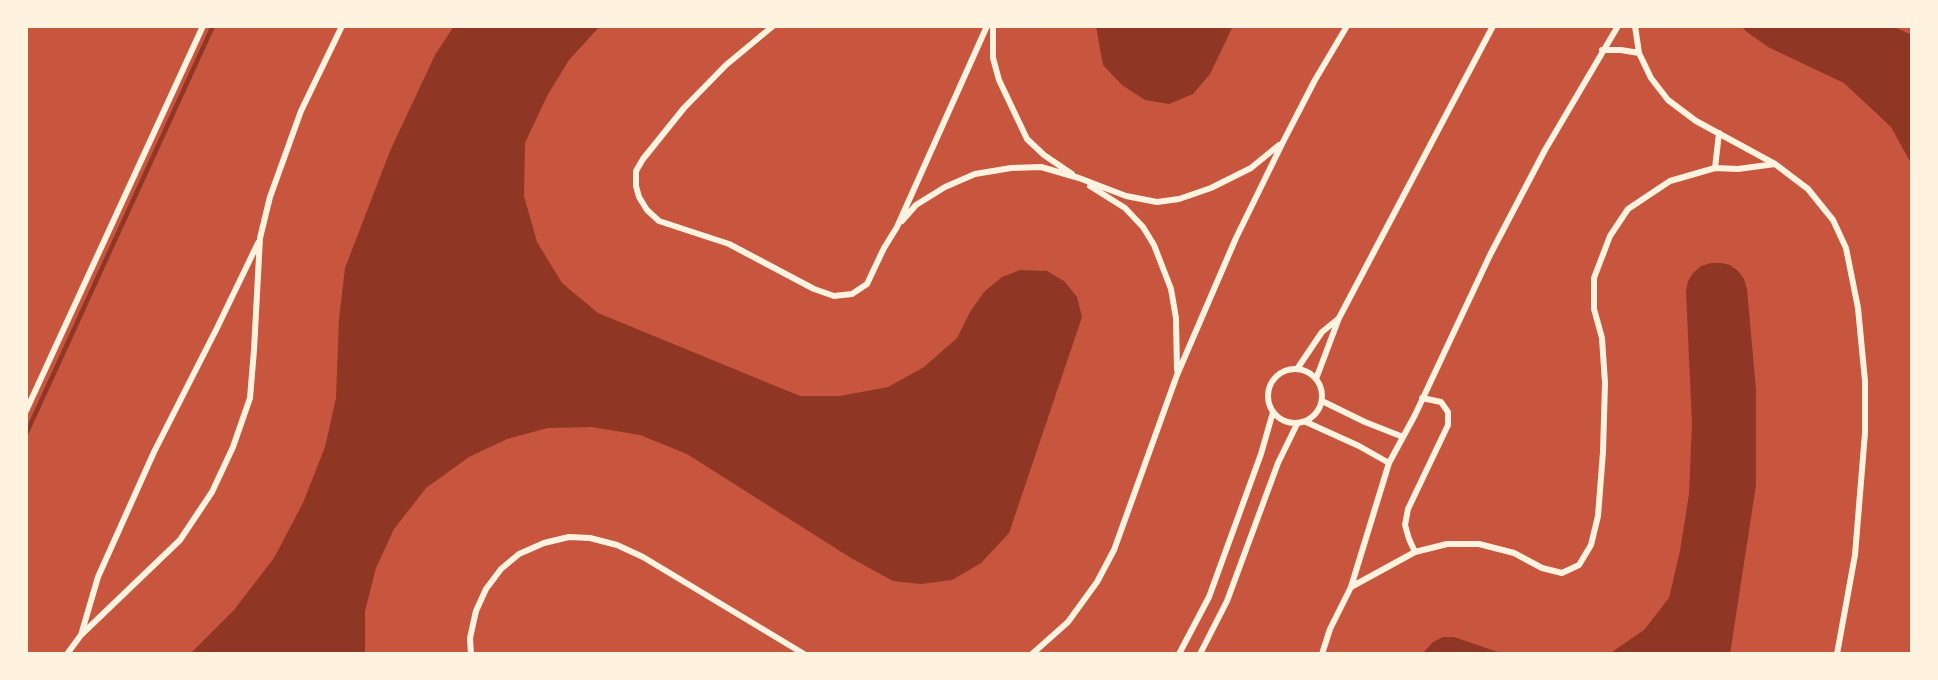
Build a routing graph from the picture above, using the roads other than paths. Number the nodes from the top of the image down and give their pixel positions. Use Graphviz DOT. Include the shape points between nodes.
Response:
graph roads {
  1 [pos="203,26"];
  2 [pos="342,26"];
  3 [pos="773,26"];
  4 [pos="987,26"];
  5 [pos="993,26"];
  6 [pos="1346,26"];
  7 [pos="1493,26"];
  8 [pos="1618,26"];
  9 [pos="1635,26"];
  10 [pos="1602,51"];
  11 [pos="1639,53"];
  12 [pos="1719,133"];
  13 [pos="1283,142"];
  14 [pos="1775,164"];
  15 [pos="1715,168"];
  16 [pos="1079,178"];
  17 [pos="897,227"];
  18 [pos="260,238"];
  19 [pos="1339,318"];
  20 [pos="1297,369"];
  21 [pos="1177,375"];
  22 [pos="1316,379"];
  23 [pos="1422,398"];
  24 [pos="1322,401"];
  25 [pos="26,411"];
  26 [pos="1273,412"];
  27 [pos="1306,422"];
  28 [pos="1297,424"];
  29 [pos="1403,437"];
  30 [pos="1389,463"];
  31 [pos="1415,552"];
  32 [pos="1350,587"];
  33 [pos="81,635"];
  34 [pos="1032,653"];
  35 [pos="67,654"];
  36 [pos="471,654"];
  37 [pos="804,654"];
  38 [pos="1178,654"];
  39 [pos="1200,654"];
  40 [pos="1322,654"];
  41 [pos="1837,654"];
  1 -- 25 [label="street"];
  2 -- 18 [label="street" via="301,111"];
  3 -- 17 [label="street" via="692,99 643,159 636,171 636,186 647,210 659,221 729,244 834,296 852,294 867,284"];
  4 -- 17 [label="street"];
  5 -- 16 [label="street" via="993,58 999,80 1027,139"];
  6 -- 13 [label="street"];
  7 -- 19 [label="street"];
  8 -- 10 [label="street"];
  9 -- 11 [label="street"];
  10 -- 11 [label="street"];
  10 -- 23 [label="street" via="1532,174"];
  11 -- 12 [label="street" via="1668,100"];
  12 -- 14 [label="street"];
  12 -- 15 [label="street"];
  13 -- 16 [label="street" via="1251,168 1179,199 1157,202 1126,196"];
  13 -- 21 [label="street"];
  14 -- 15 [label="street"];
  14 -- 41 [label="street" via="1808,189 1833,220 1846,248 1858,308 1865,433 1855,555"];
  15 -- 31 [label="street" via="1670,181 1628,209 1610,236 1594,278 1605,383 1603,452 1598,516 1591,545 1579,565 1562,573 1479,544 1447,544"];
  16 -- 17 [label="street" via="1041,167 975,174 916,205"];
  16 -- 21 [label="street" via="1125,208 1154,245 1171,289"];
  18 -- 33 [label="street" via="154,452 98,577"];
  18 -- 33 [label="street" via="250,398 233,447 212,492 180,540"];
  19 -- 20 [label="street" via="1322,332"];
  19 -- 22 [label="street"];
  20 -- 22 [label="street"];
  20 -- 26 [label="street" via="1273,379 1268,396"];
  21 -- 34 [label="street" via="1114,550 1068,622"];
  22 -- 24 [label="street"];
  23 -- 29 [label="street"];
  23 -- 31 [label="street" via="1441,402 1448,425 1408,509 1405,525"];
  24 -- 27 [label="street"];
  24 -- 29 [label="street"];
  26 -- 28 [label="street" via="1287,423"];
  26 -- 38 [label="street" via="1209,597"];
  27 -- 28 [label="street"];
  27 -- 30 [label="street"];
  28 -- 39 [label="street" via="1227,601"];
  29 -- 30 [label="street"];
  30 -- 32 [label="street"];
  31 -- 32 [label="street"];
  32 -- 40 [label="street"];
  33 -- 35 [label="street"];
  36 -- 37 [label="street" via="477,611 501,569 519,554 569,537 617,545 643,557"];
}
